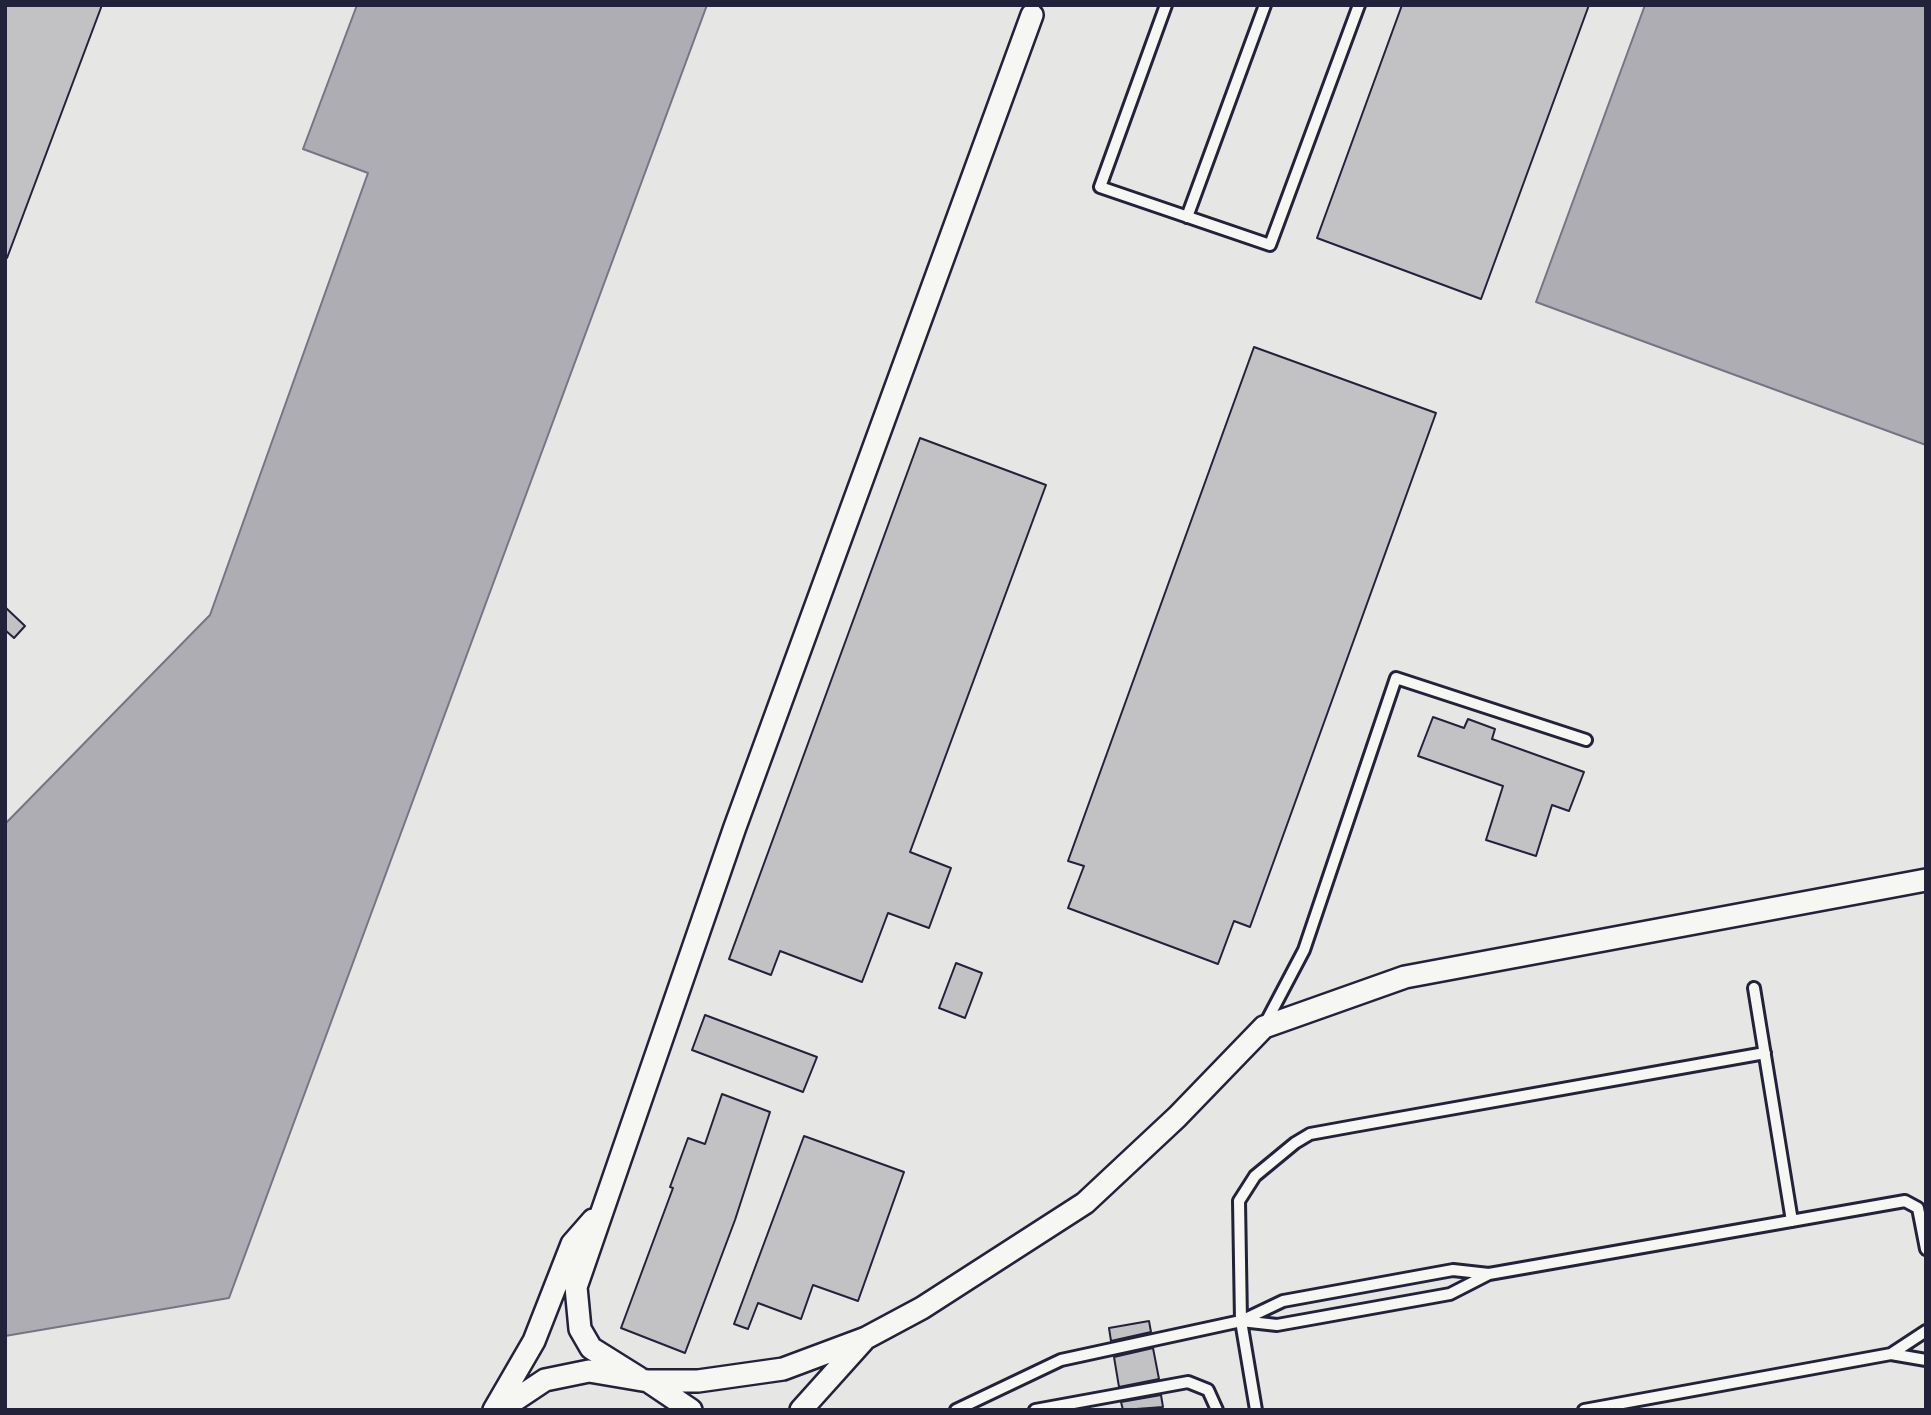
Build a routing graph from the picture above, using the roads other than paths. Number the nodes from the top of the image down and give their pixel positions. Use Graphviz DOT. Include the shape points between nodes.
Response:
graph roads {
  1 [pos="1166,5"];
  2 [pos="1265,5"];
  3 [pos="1359,5"];
  4 [pos="1035,10"];
  5 [pos="1187,217"];
  6 [pos="1586,740"];
  7 [pos="1926,880"];
  8 [pos="1754,988"];
  9 [pos="1264,1027"];
  10 [pos="1765,1053"];
  11 [pos="601,1211"];
  12 [pos="1792,1221"];
  13 [pos="1926,1249"];
  14 [pos="1489,1274"];
  15 [pos="1241,1321"];
  16 [pos="1926,1331"];
  17 [pos="866,1338"];
  18 [pos="1891,1354"];
  19 [pos="1926,1360"];
  20 [pos="644,1380"];
  21 [pos="494,1410"];
  22 [pos="500,1410"];
  23 [pos="691,1410"];
  24 [pos="801,1410"];
  25 [pos="956,1410"];
  26 [pos="1035,1410"];
  27 [pos="1217,1410"];
  28 [pos="1255,1410"];
  29 [pos="1584,1410"];
  1 -- 5 [label="lane" via="1100,187"];
  2 -- 5 [label="lane"];
  3 -- 5 [label="lane" via="1270,245"];
  4 -- 11 [label="street" via="735,827"];
  6 -- 9 [label="lane" via="1396,678 1304,950"];
  7 -- 9 [label="street" via="1405,977"];
  8 -- 10 [label="lane"];
  9 -- 17 [label="street" via="1085,1203 922,1308"];
  10 -- 12 [label="lane"];
  10 -- 15 [label="lane" via="1310,1135 1255,1176 1239,1200"];
  11 -- 20 [label="street" via="576,1287 580,1329 601,1357"];
  11 -- 21 [label="street" via="572,1244 534,1341"];
  12 -- 13 [label="lane" via="1908,1201 1918,1208"];
  12 -- 14 [label="lane"];
  14 -- 15 [label="lane" via="1453,1270 1283,1301"];
  14 -- 15 [label="lane" via="1450,1294 1277,1325"];
  15 -- 25 [label="lane" via="1060,1360"];
  15 -- 28 [label="lane"];
  16 -- 18 [label="lane"];
  17 -- 20 [label="street" via="783,1368 698,1381"];
  17 -- 24 [label="street"];
  18 -- 19 [label="lane"];
  18 -- 29 [label="lane"];
  20 -- 22 [label="street" via="589,1371 565,1374 529,1388"];
  20 -- 23 [label="street"];
  26 -- 27 [label="lane" via="1188,1382 1208,1390"];
}
